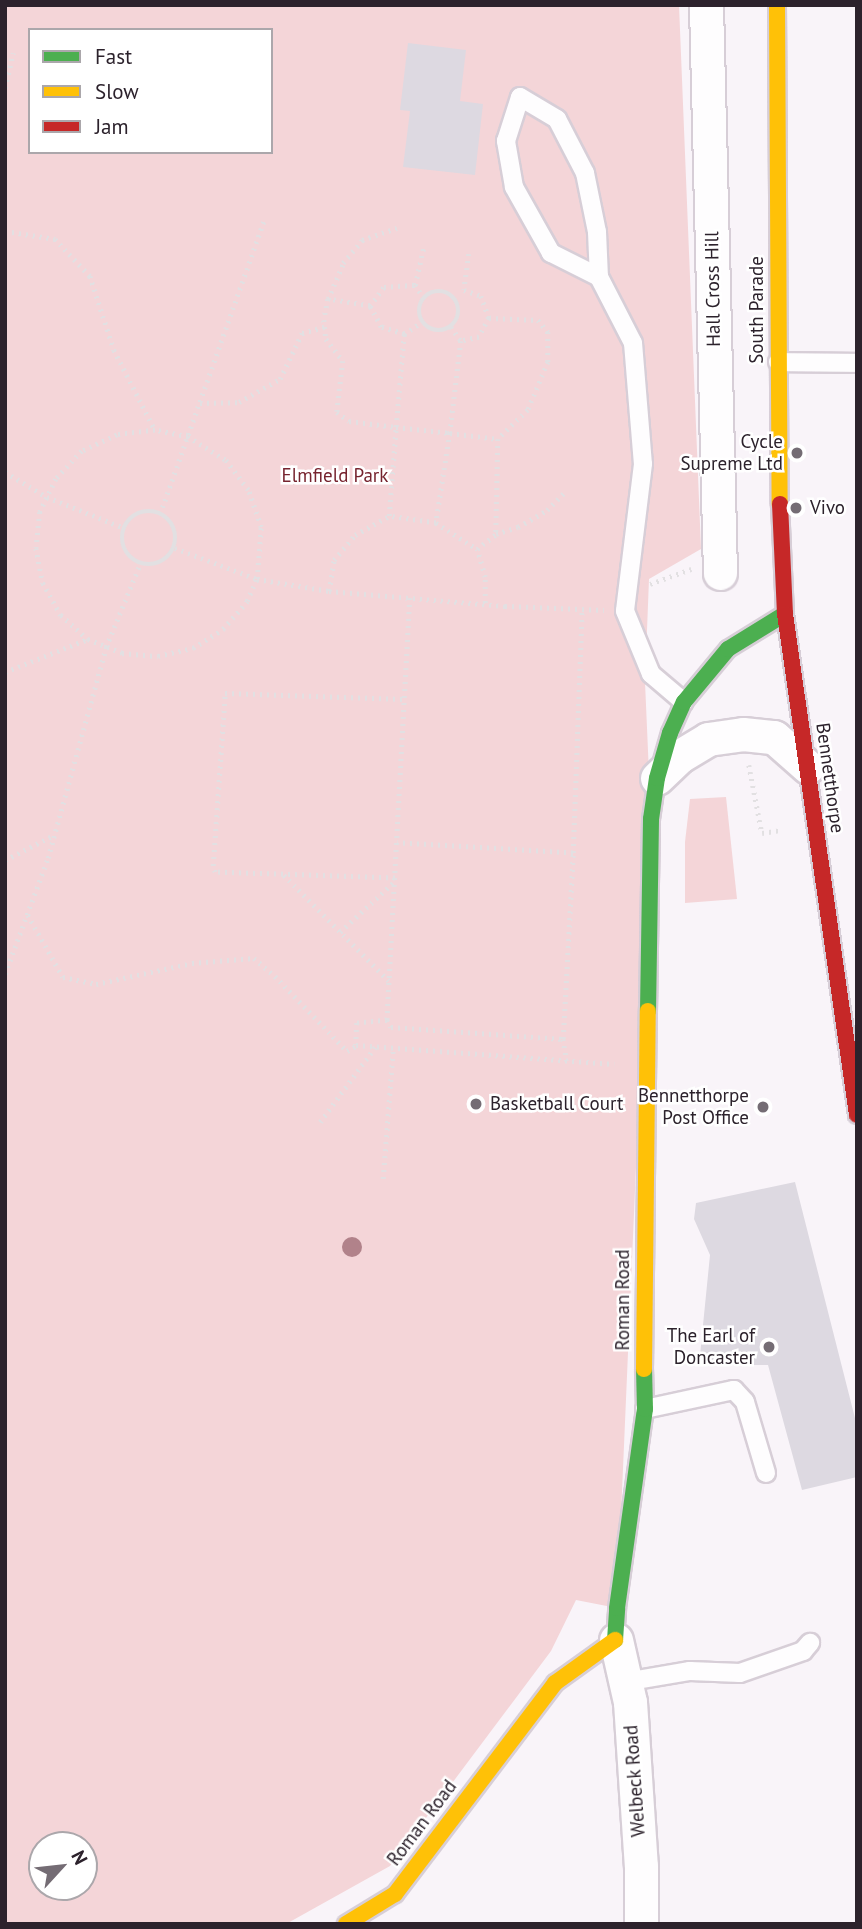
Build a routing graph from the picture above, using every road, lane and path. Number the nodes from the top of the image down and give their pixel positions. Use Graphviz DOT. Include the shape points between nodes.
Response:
graph roads {
  1 [pos="706,5"];
  2 [pos="776,5"];
  3 [pos="13,52"];
  4 [pos="5,88"];
  5 [pos="264,221"];
  6 [pos="397,228"];
  7 [pos="5,231"];
  8 [pos="424,247"];
  9 [pos="469,254"];
  10 [pos="599,277"];
  11 [pos="415,285"];
  12 [pos="464,290"];
  13 [pos="453,297"];
  14 [pos="424,298"];
  15 [pos="328,299"];
  16 [pos="370,306"];
  17 [pos="489,318"];
  18 [pos="422,322"];
  19 [pos="325,327"];
  20 [pos="450,327"];
  21 [pos="404,334"];
  22 [pos="461,341"];
  23 [pos="778,362"];
  24 [pos="857,363"];
  25 [pos="200,402"];
  26 [pos="396,427"];
  27 [pos="155,430"];
  28 [pos="450,433"];
  29 [pos="188,437"];
  30 [pos="498,439"];
  31 [pos="5,472"];
  32 [pos="566,491"];
  33 [pos="47,497"];
  34 [pos="160,514"];
  35 [pos="389,516"];
  36 [pos="436,523"];
  37 [pos="124,528"];
  38 [pos="496,534"];
  39 [pos="175,548"];
  40 [pos="477,549"];
  41 [pos="139,564"];
  42 [pos="720,573"];
  43 [pos="257,579"];
  44 [pos="328,591"];
  45 [pos="410,598"];
  46 [pos="485,603"];
  47 [pos="582,609"];
  48 [pos="625,611"];
  49 [pos="785,614"];
  50 [pos="88,639"];
  51 [pos="106,647"];
  52 [pos="5,672"];
  53 [pos="404,699"];
  54 [pos="684,702"];
  55 [pos="808,767"];
  56 [pos="657,778"];
  57 [pos="55,835"];
  58 [pos="397,843"];
  59 [pos="573,853"];
  60 [pos="5,860"];
  61 [pos="284,874"];
  62 [pos="395,880"];
  63 [pos="28,914"];
  64 [pos="340,932"];
  65 [pos="5,974"];
  66 [pos="389,981"];
  67 [pos="387,1020"];
  68 [pos="563,1039"];
  69 [pos="356,1045"];
  70 [pos="375,1047"];
  71 [pos="393,1048"];
  72 [pos="567,1061"];
  73 [pos="647,1066"];
  74 [pos="857,1115"];
  75 [pos="320,1122"];
  76 [pos="383,1179"];
  77 [pos="645,1409"];
  78 [pos="766,1473"];
  79 [pos="616,1640"];
  80 [pos="810,1643"];
  81 [pos="625,1682"];
  82 [pos="346,1924"];
  83 [pos="641,1924"];
  1 -- 42 [label="street, Hall Cross Hill"];
  2 -- 23 [label="street, South Parade"];
  3 -- 4 [label="path"];
  5 -- 25 [label="path"];
  6 -- 15 [label="path" via="362,240 343,262"];
  7 -- 27 [label="path" via="55,239 90,276 114,350"];
  8 -- 11 [label="path"];
  9 -- 12 [label="path"];
  10 -- 10 [label="lane" via="551,253 514,187 506,141 520,97 557,119 585,173 597,232"];
  10 -- 48 [label="lane" via="633,343 643,464"];
  11 -- 14 [label="path"];
  11 -- 16 [label="path" via="384,287"];
  12 -- 13 [label="path"];
  12 -- 17 [label="path" via="481,296"];
  13 -- 14 [label="path" via="441,292"];
  13 -- 20 [label="path" via="459,309"];
  14 -- 18 [label="path" via="419,310"];
  15 -- 16 [label="path"];
  15 -- 19 [label="path"];
  16 -- 21 [label="path" via="380,327"];
  17 -- 22 [label="path" via="479,337"];
  17 -- 30 [label="path" via="538,320 548,332 548,362 528,410"];
  18 -- 20 [label="path" via="438,331"];
  18 -- 21 [label="path"];
  19 -- 25 [label="path" via="302,333 280,379 239,402"];
  19 -- 26 [label="path" via="326,339 343,361 337,412 349,421"];
  20 -- 22 [label="path"];
  21 -- 26 [label="path"];
  22 -- 28 [label="path"];
  23 -- 24 [label="lane"];
  23 -- 49 [label="street, South Parade"];
  25 -- 29 [label="path"];
  26 -- 28 [label="path"];
  26 -- 35 [label="path"];
  27 -- 29 [label="path"];
  27 -- 33 [label="path" via="117,435 82,451 56,479"];
  28 -- 30 [label="path"];
  28 -- 36 [label="path"];
  29 -- 34 [label="path"];
  29 -- 43 [label="path" via="225,460 248,490 261,527"];
  30 -- 38 [label="path"];
  31 -- 33 [label="path"];
  32 -- 38 [label="path" via="547,510"];
  33 -- 37 [label="path"];
  33 -- 50 [label="path" via="40,512 36,548 43,583 61,615"];
  34 -- 37 [label="path" via="135,515"];
  34 -- 39 [label="path" via="173,526"];
  35 -- 36 [label="path"];
  35 -- 44 [label="path" via="355,535 334,560"];
  36 -- 40 [label="path"];
  37 -- 41 [label="path" via="126,553"];
  38 -- 40 [label="path"];
  39 -- 41 [label="path" via="158,564"];
  39 -- 43 [label="path"];
  40 -- 46 [label="path" via="485,577"];
  41 -- 51 [label="path"];
  43 -- 44 [label="path"];
  43 -- 51 [label="path" via="247,601 223,629 193,648 158,656"];
  44 -- 45 [label="path"];
  45 -- 46 [label="path"];
  45 -- 53 [label="path"];
  46 -- 47 [label="path"];
  47 -- 48 [label="path"];
  47 -- 59 [label="path"];
  48 -- 54 [label="lane" via="651,674"];
  49 -- 54 [label="street, Roman Road" via="728,649"];
  49 -- 55 [label="street, Bennetthorpe"];
  50 -- 51 [label="path"];
  50 -- 52 [label="path"];
  51 -- 57 [label="path"];
  53 -- 58 [label="path"];
  53 -- 61 [label="path" via="225,692 213,866 215,872"];
  54 -- 56 [label="street, Roman Road"];
  55 -- 56 [label="street" via="774,737 743,734 708,739 680,756"];
  55 -- 74 [label="street, Bennetthorpe"];
  56 -- 73 [label="street, Roman Road" via="651,819"];
  57 -- 60 [label="path"];
  57 -- 63 [label="path"];
  58 -- 59 [label="path"];
  58 -- 62 [label="path"];
  59 -- 68 [label="path"];
  61 -- 62 [label="path"];
  61 -- 64 [label="path"];
  62 -- 64 [label="path"];
  62 -- 66 [label="path"];
  63 -- 65 [label="path"];
  63 -- 69 [label="path" via="63,977 96,984 192,963 254,958 347,1051"];
  64 -- 66 [label="path"];
  66 -- 67 [label="path"];
  67 -- 68 [label="path" via="391,1027"];
  67 -- 69 [label="path" via="357,1023"];
  68 -- 72 [label="path"];
  69 -- 70 [label="path"];
  70 -- 71 [label="path"];
  70 -- 75 [label="path"];
  71 -- 72 [label="path"];
  71 -- 76 [label="path"];
  72 -- 73 [label="path"];
  73 -- 77 [label="street, Roman Road"];
  77 -- 78 [label="lane" via="734,1390 746,1402"];
  77 -- 79 [label="street, Roman Road"];
  79 -- 81 [label="street, Welbeck Road"];
  79 -- 82 [label="street, Roman Road" via="555,1683 395,1894"];
  80 -- 81 [label="lane" via="803,1650 740,1673 690,1671"];
  81 -- 83 [label="street, Welbeck Road" via="639,1838"];
}
